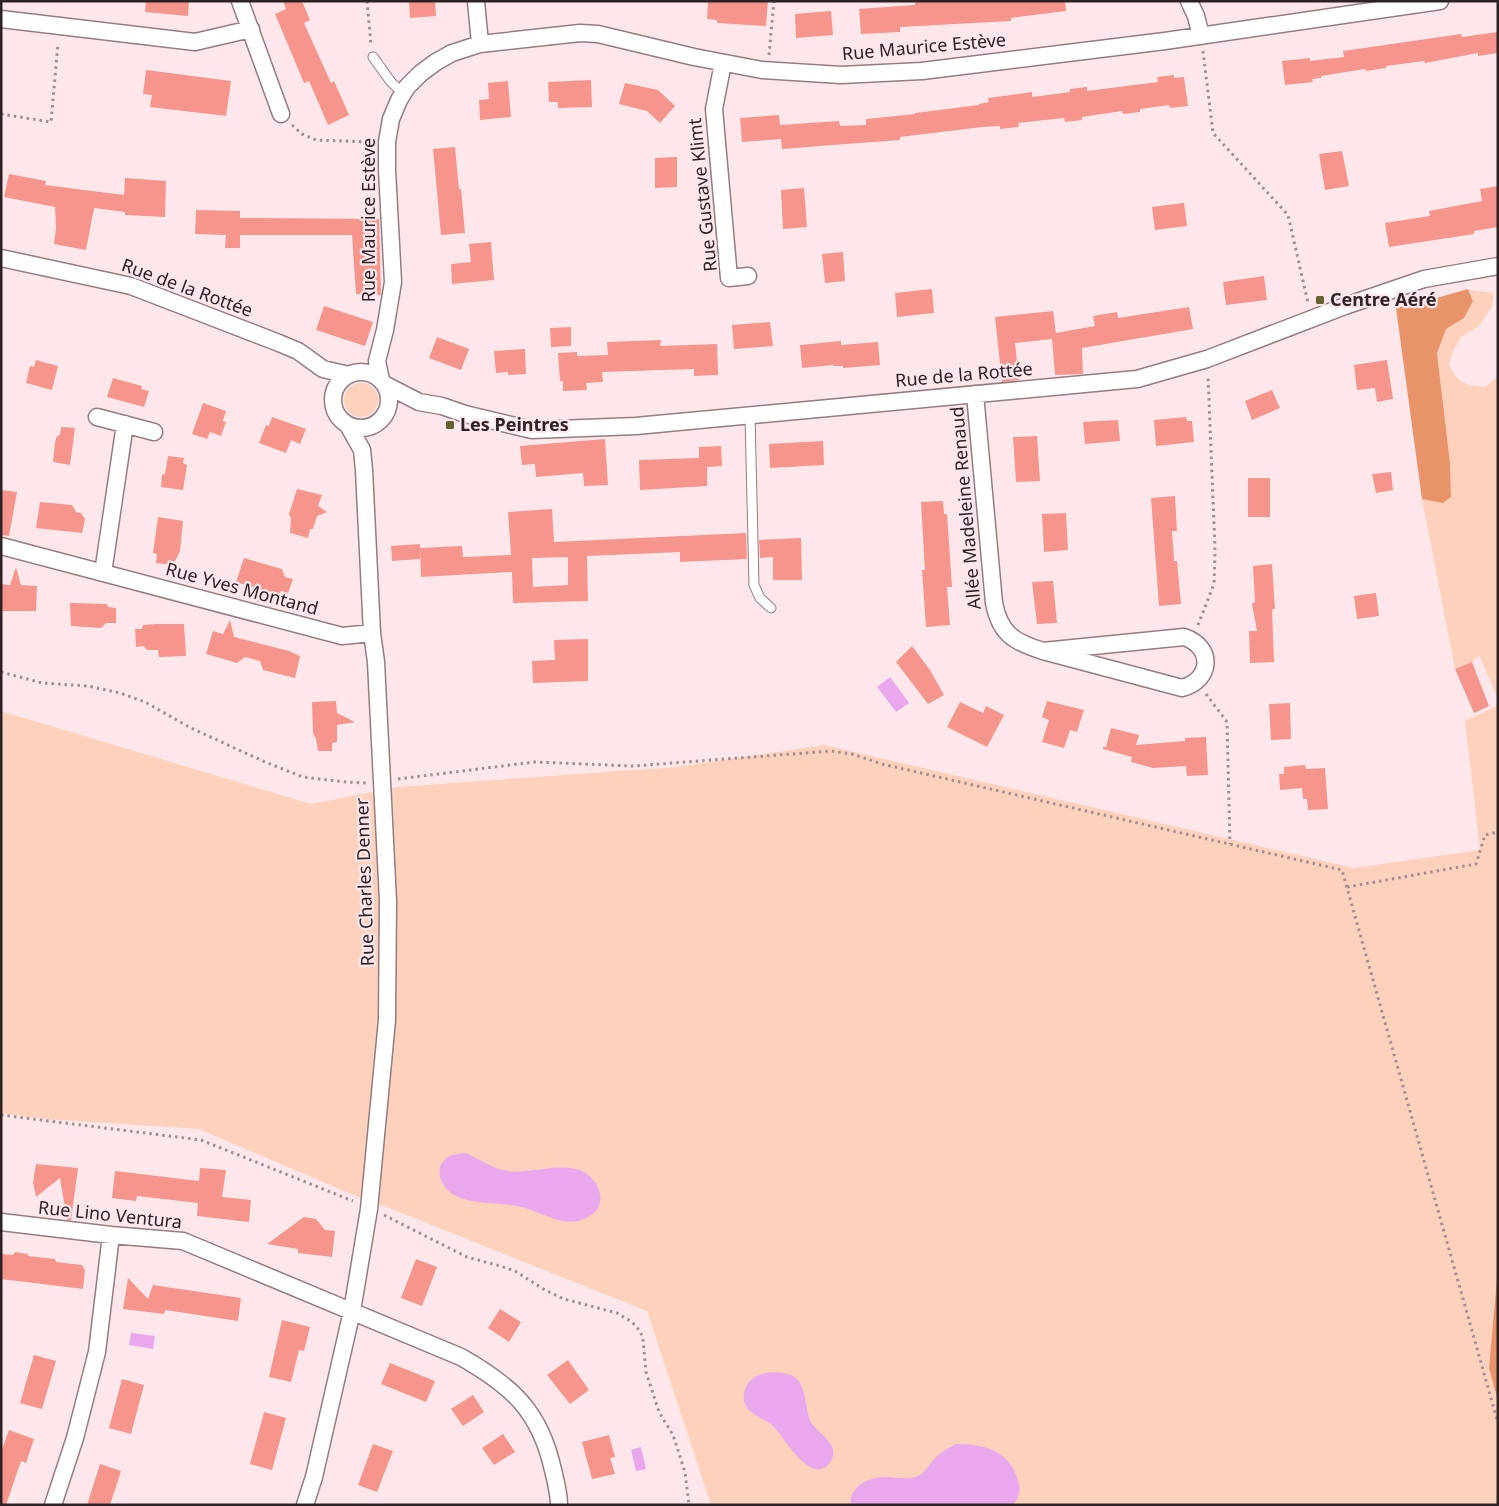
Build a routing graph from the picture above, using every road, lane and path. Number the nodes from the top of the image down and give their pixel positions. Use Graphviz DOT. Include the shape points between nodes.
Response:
graph roads {
  1 [pos="240,1"];
  2 [pos="367,1"];
  3 [pos="476,1"];
  4 [pos="774,1"];
  5 [pos="1188,1"];
  6 [pos="1440,1"];
  7 [pos="1,20"];
  8 [pos="59,25"];
  9 [pos="251,29"];
  10 [pos="1201,36"];
  11 [pos="480,44"];
  12 [pos="373,57"];
  13 [pos="724,63"];
  14 [pos="781,71"];
  15 [pos="403,94"];
  16 [pos="1,114"];
  17 [pos="282,114"];
  18 [pos="387,142"];
  19 [pos="1,258"];
  20 [pos="1498,266"];
  21 [pos="748,276"];
  22 [pos="1312,319"];
  23 [pos="1207,359"];
  24 [pos="377,361"];
  25 [pos="324,369"];
  26 [pos="354,373"];
  27 [pos="382,382"];
  28 [pos="334,393"];
  29 [pos="976,394"];
  30 [pos="419,402"];
  31 [pos="750,415"];
  32 [pos="97,417"];
  33 [pos="380,419"];
  34 [pos="125,424"];
  35 [pos="348,425"];
  36 [pos="154,432"];
  37 [pos="362,450"];
  38 [pos="1,546"];
  39 [pos="103,573"];
  40 [pos="771,608"];
  41 [pos="372,633"];
  42 [pos="1192,640"];
  43 [pos="1043,651"];
  44 [pos="1,672"];
  45 [pos="1197,682"];
  46 [pos="382,783"];
  47 [pos="1498,832"];
  48 [pos="1230,844"];
  49 [pos="1347,887"];
  50 [pos="1,1115"];
  51 [pos="369,1209"];
  52 [pos="1,1222"];
  53 [pos="111,1235"];
  54 [pos="352,1311"];
  55 [pos="1498,1423"];
  56 [pos="53,1505"];
  57 [pos="305,1505"];
  58 [pos="559,1505"];
  59 [pos="689,1505"];
  1 -- 9 [label="street"];
  2 -- 12 [label="path"];
  3 -- 11 [label="street"];
  4 -- 14 [label="path" via="769,62"];
  5 -- 10 [label="street"];
  6 -- 10 [label="street, Rue Maurice Estève"];
  7 -- 8 [label="street"];
  8 -- 9 [label="street" via="195,42"];
  8 -- 16 [label="path" via="51,122"];
  9 -- 17 [label="street"];
  10 -- 14 [label="street, Rue Maurice Estève" via="922,71 841,75"];
  10 -- 22 [label="path" via="1213,133 1288,215"];
  11 -- 13 [label="street, Rue Maurice Estève" via="580,33 598,34"];
  11 -- 15 [label="street, Rue Maurice Estève" via="452,52 436,62 420,73"];
  12 -- 15 [label="lane"];
  13 -- 14 [label="street, Rue Maurice Estève"];
  13 -- 21 [label="street, Rue Gustave Klimt" via="714,109 729,278"];
  15 -- 18 [label="street, Rue Maurice Estève" via="391,119"];
  17 -- 18 [label="path" via="302,134 316,140"];
  18 -- 24 [label="street, Rue Maurice Estève" via="393,282"];
  19 -- 25 [label="street, Rue de la Rottée" via="132,286 298,351"];
  20 -- 22 [label="street, Rue de la Rottée" via="1424,279"];
  22 -- 23 [label="street, Rue de la Rottée"];
  23 -- 29 [label="street, Rue de la Rottée" via="1137,379"];
  23 -- 42 [label="path" via="1214,584"];
  24 -- 26 [label="street"];
  24 -- 27 [label="street, Rue Maurice Estève"];
  25 -- 26 [label="street, Rue de la Rottée"];
  25 -- 28 [label="street"];
  26 -- 27 [label="street" via="374,375"];
  26 -- 28 [label="street" via="342,379"];
  27 -- 30 [label="street, Rue de la Rottée"];
  27 -- 33 [label="street" via="389,399"];
  28 -- 35 [label="street" via="336,411"];
  29 -- 31 [label="street, Rue de la Rottée"];
  29 -- 43 [label="street, Allée Madeleine Renaud" via="996,617 1012,637"];
  30 -- 31 [label="street, Rue de la Rottée" via="532,430 636,426"];
  30 -- 33 [label="street, Rue de la Rottée"];
  31 -- 40 [label="lane" via="754,585 760,598"];
  32 -- 34 [label="street"];
  33 -- 35 [label="street" via="366,428"];
  33 -- 37 [label="street, Rue Charles Denner"];
  34 -- 36 [label="street"];
  34 -- 39 [label="street"];
  35 -- 37 [label="street, Rue Charles Denner"];
  37 -- 41 [label="street, Rue Charles Denner"];
  38 -- 39 [label="street, Rue Yves Montand"];
  39 -- 41 [label="street, Rue Yves Montand" via="342,636"];
  41 -- 46 [label="street, Rue Charles Denner"];
  42 -- 43 [label="street, Allée Madeleine Renaud" via="1184,638"];
  42 -- 45 [label="street" via="1205,656 1205,667"];
  43 -- 45 [label="street, Allée Madeleine Renaud" via="1182,688"];
  44 -- 46 [label="path" via="42,683 88,686 120,693 303,777"];
  45 -- 48 [label="path" via="1227,722"];
  46 -- 48 [label="path" via="404,777 535,762 633,766 831,751"];
  46 -- 51 [label="street, Rue Charles Denner" via="388,901 387,1020"];
  47 -- 49 [label="path" via="1485,835 1476,864"];
  48 -- 49 [label="path" via="1342,870"];
  49 -- 55 [label="path"];
  50 -- 51 [label="path" via="201,1140"];
  51 -- 54 [label="street, Rue Charles Denner"];
  51 -- 59 [label="path" via="466,1257 500,1266 564,1299 617,1313 632,1322 643,1339 646,1372 685,1472"];
  52 -- 53 [label="street, Rue Lino Ventura"];
  53 -- 54 [label="street, Rue Lino Ventura" via="183,1241"];
  53 -- 56 [label="street" via="98,1352"];
  54 -- 57 [label="street, Rue Charles Denner"];
  54 -- 58 [label="street, Rue Lino Ventura" via="461,1357 510,1389 536,1421 551,1457"];
}
